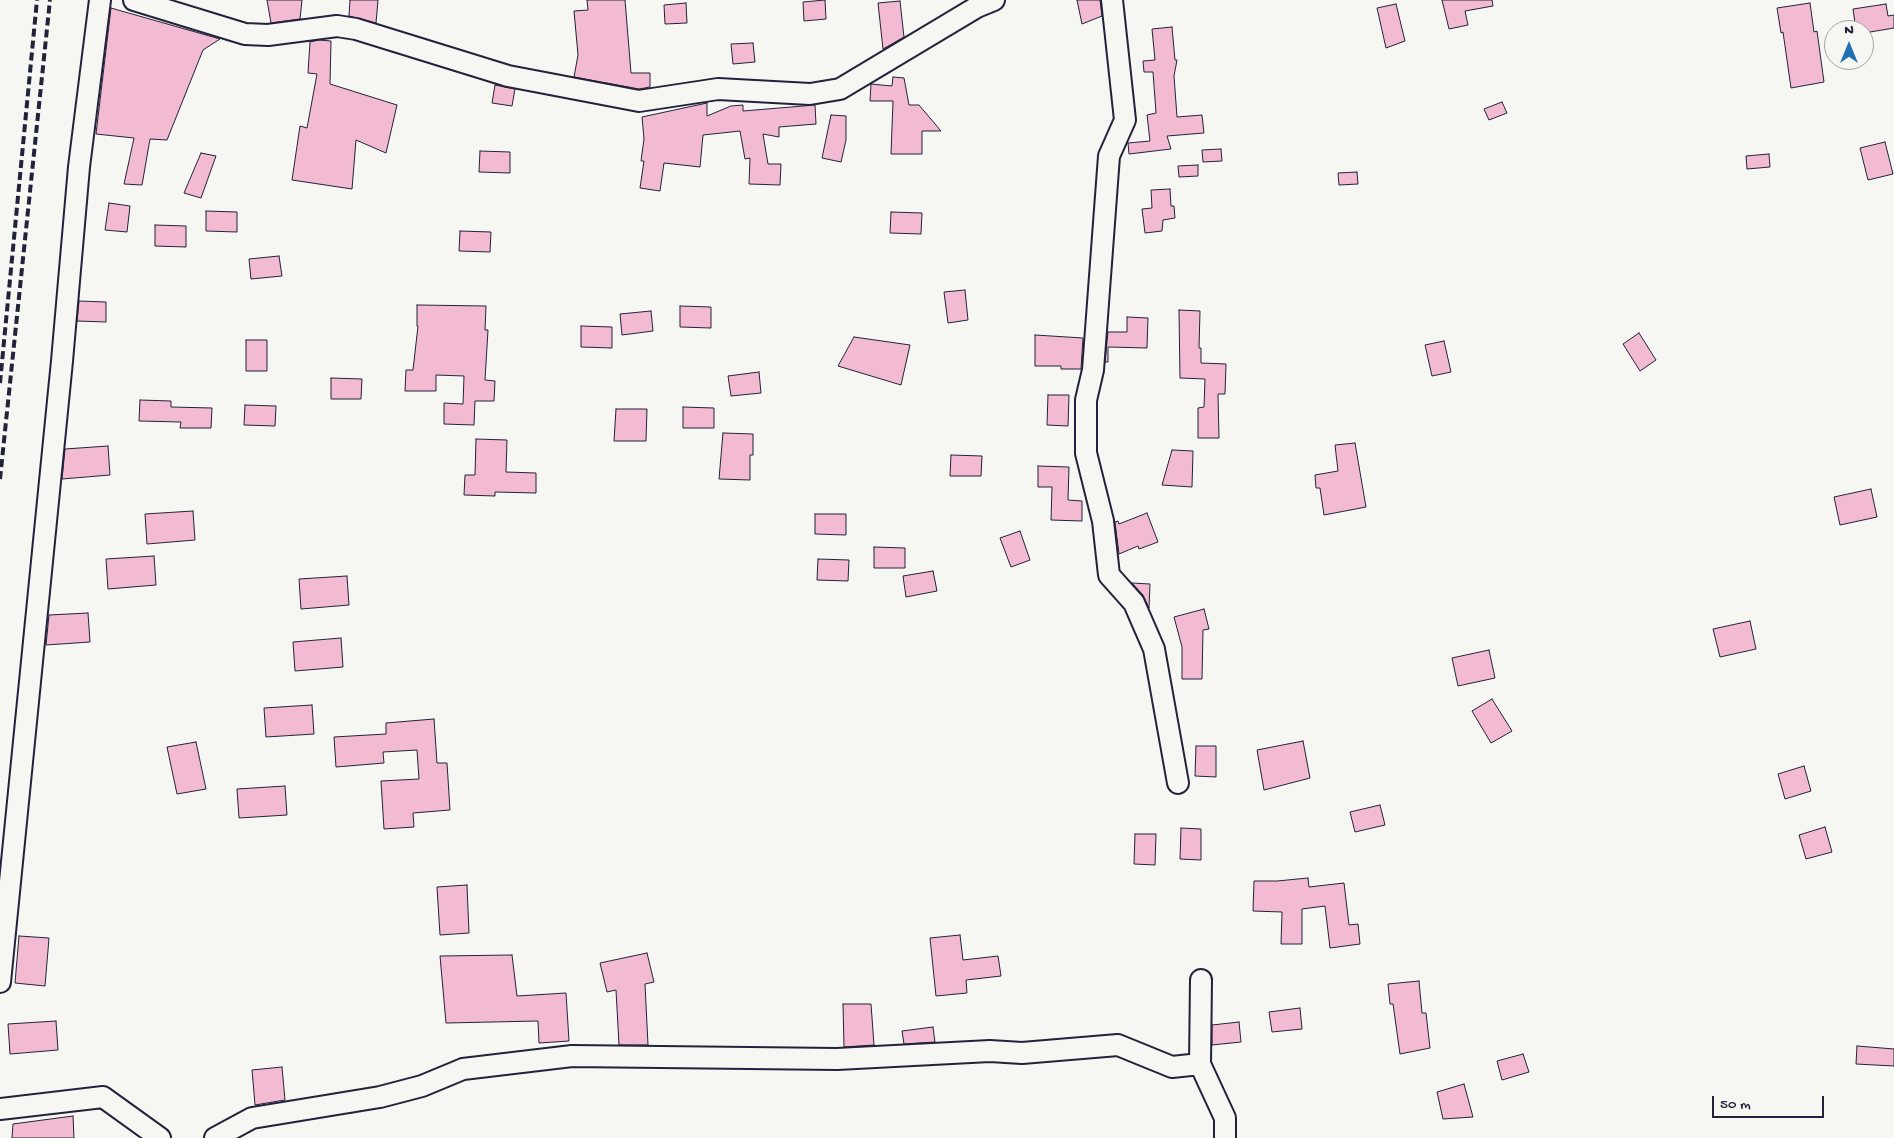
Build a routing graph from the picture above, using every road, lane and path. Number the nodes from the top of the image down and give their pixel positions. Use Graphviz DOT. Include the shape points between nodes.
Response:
graph roads {
  1 [pos="100,0"];
  2 [pos="134,0"];
  3 [pos="994,0"];
  4 [pos="1112,0"];
  5 [pos="1178,783"];
  6 [pos="8,839"];
  7 [pos="1202,980"];
  8 [pos="0,982"];
  9 [pos="1200,1064"];
  10 [pos="0,1109"];
  11 [pos="160,1138"];
  12 [pos="215,1138"];
  13 [pos="1225,1138"];
  1 -- 6 [label="street" via="79,167 62,361"];
  2 -- 3 [label="street" via="245,34 268,35 337,26 356,29 508,76 639,101 718,89 810,94 840,89"];
  4 -- 5 [label="street" via="1125,120 1109,156 1093,370 1086,400 1086,454 1103,521 1109,575 1134,603 1154,649"];
  6 -- 8 [label="street"];
  7 -- 9 [label="street"];
  9 -- 12 [label="street" via="1172,1066 1118,1045 1022,1053 990,1050 837,1059 572,1056 463,1069 422,1086 380,1097 252,1118"];
  9 -- 13 [label="street" via="1225,1118"];
  10 -- 11 [label="street" via="103,1096"];
}
